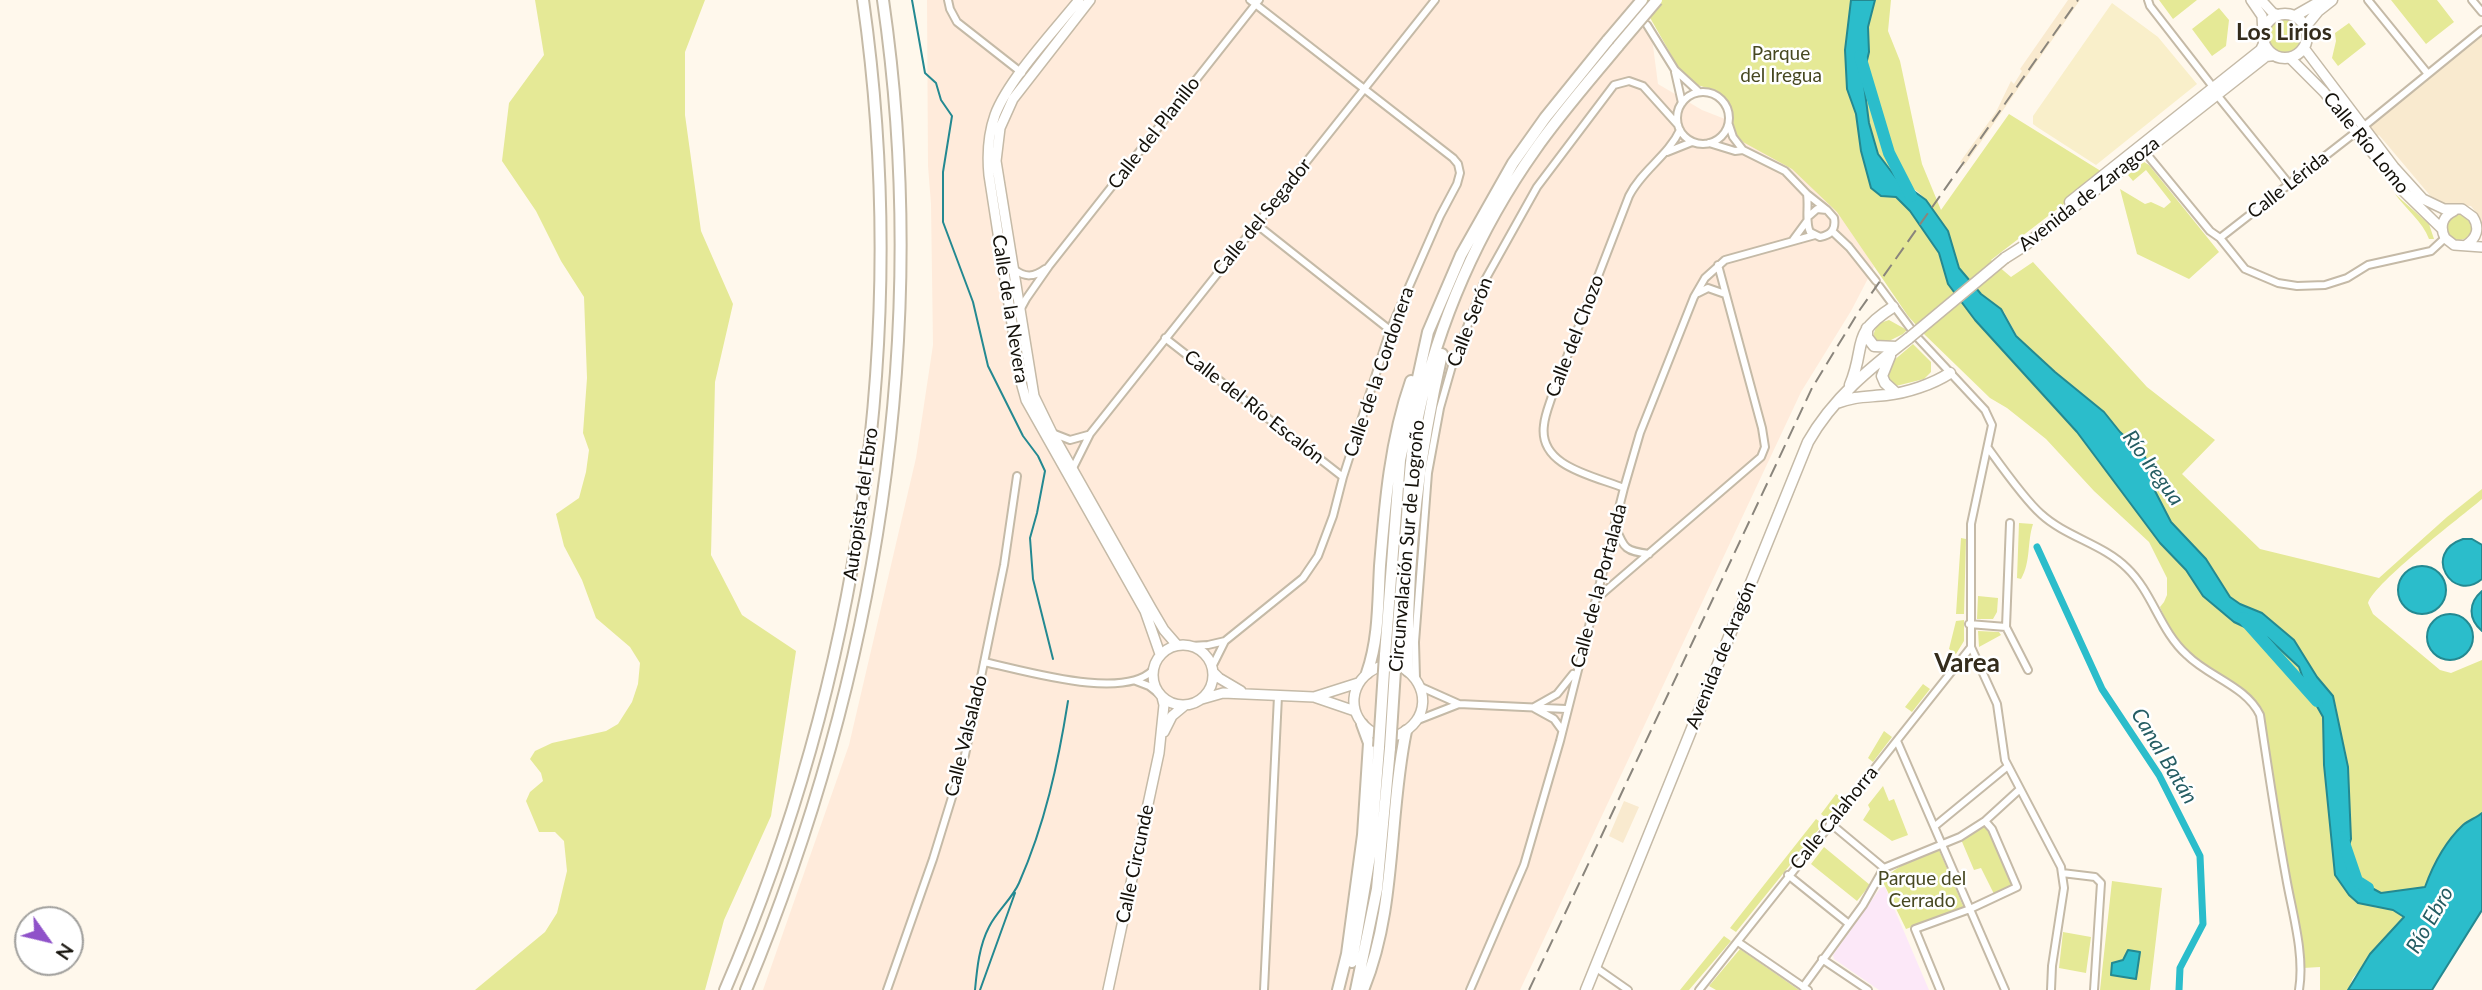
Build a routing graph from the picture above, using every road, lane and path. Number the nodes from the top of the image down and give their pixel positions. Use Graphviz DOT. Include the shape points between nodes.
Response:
graph roads {
  1 [pos="863,0"];
  2 [pos="883,0"];
  3 [pos="948,0"];
  4 [pos="1079,0"];
  5 [pos="1090,0"];
  6 [pos="1435,0"];
  7 [pos="1642,0"];
  8 [pos="1657,0"];
  9 [pos="2148,0"];
  10 [pos="2251,0"];
  11 [pos="2261,0"];
  12 [pos="2323,0"];
  13 [pos="2332,0"];
  14 [pos="2368,0"];
  15 [pos="2472,0"];
  16 [pos="1255,2"];
  17 [pos="2482,12"];
  18 [pos="2279,15"];
  19 [pos="2295,16"];
  20 [pos="1647,25"];
  21 [pos="2305,27"];
  22 [pos="2482,30"];
  23 [pos="2264,39"];
  24 [pos="1613,43"];
  25 [pos="2304,48"];
  26 [pos="2274,55"];
  27 [pos="2290,58"];
  28 [pos="1675,70"];
  29 [pos="1022,73"];
  30 [pos="2428,74"];
  31 [pos="1363,89"];
  32 [pos="2215,91"];
  33 [pos="1699,92"];
  34 [pos="1682,103"];
  35 [pos="1728,123"];
  36 [pos="1679,127"];
  37 [pos="2359,129"];
  38 [pos="1693,142"];
  39 [pos="1709,143"];
  40 [pos="1743,149"];
  41 [pos="2146,152"];
  42 [pos="1665,153"];
  43 [pos="2379,155"];
  44 [pos="2289,184"];
  45 [pos="1807,194"];
  46 [pos="1828,210"];
  47 [pos="2456,210"];
  48 [pos="1808,219"];
  49 [pos="1256,224"];
  50 [pos="1832,230"];
  51 [pos="2443,233"];
  52 [pos="2480,233"];
  53 [pos="1815,235"];
  54 [pos="2220,238"];
  55 [pos="1793,240"];
  56 [pos="2466,244"];
  57 [pos="2482,247"];
  58 [pos="2005,258"];
  59 [pos="1717,265"];
  60 [pos="1049,266"];
  61 [pos="1012,268"];
  62 [pos="1725,295"];
  63 [pos="1455,297"];
  64 [pos="1693,298"];
  65 [pos="1893,307"];
  66 [pos="1019,312"];
  67 [pos="1867,328"];
  68 [pos="1390,330"];
  69 [pos="1428,332"];
  70 [pos="1165,338"];
  71 [pos="1895,349"];
  72 [pos="1950,373"];
  73 [pos="1848,388"];
  74 [pos="1896,393"];
  75 [pos="1833,405"];
  76 [pos="1052,433"];
  77 [pos="1090,434"];
  78 [pos="1988,448"];
  79 [pos="1073,468"];
  80 [pos="1017,476"];
  81 [pos="1343,477"];
  82 [pos="1624,488"];
  83 [pos="2010,523"];
  84 [pos="1615,526"];
  85 [pos="1649,554"];
  86 [pos="1595,601"];
  87 [pos="1969,624"];
  88 [pos="2006,627"];
  89 [pos="1225,641"];
  90 [pos="1177,645"];
  91 [pos="1191,646"];
  92 [pos="1971,647"];
  93 [pos="1160,654"];
  94 [pos="1391,655"];
  95 [pos="984,662"];
  96 [pos="1378,667"];
  97 [pos="1577,669"];
  98 [pos="1153,670"];
  99 [pos="1212,670"];
  100 [pos="2028,670"];
  101 [pos="1409,672"];
  102 [pos="1367,673"];
  103 [pos="1136,681"];
  104 [pos="1358,683"];
  105 [pos="1421,687"];
  106 [pos="1246,694"];
  107 [pos="1160,695"];
  108 [pos="1278,696"];
  109 [pos="1314,697"];
  110 [pos="1202,699"];
  111 [pos="1459,704"];
  112 [pos="1185,705"];
  113 [pos="1532,708"];
  114 [pos="1566,709"];
  115 [pos="1355,711"];
  116 [pos="1418,720"];
  117 [pos="1362,724"];
  118 [pos="1562,730"];
  119 [pos="1374,733"];
  120 [pos="1402,733"];
  121 [pos="1161,737"];
  122 [pos="1897,741"];
  123 [pos="1384,747"];
  124 [pos="2008,766"];
  125 [pos="2021,789"];
  126 [pos="1985,821"];
  127 [pos="1830,823"];
  128 [pos="1935,826"];
  129 [pos="1942,845"];
  130 [pos="1884,868"];
  131 [pos="2062,873"];
  132 [pos="1788,875"];
  133 [pos="1970,909"];
  134 [pos="1849,924"];
  135 [pos="1738,942"];
  136 [pos="1822,959"];
  137 [pos="1595,967"];
  138 [pos="1806,988"];
  139 [pos="725,990"];
  140 [pos="746,990"];
  141 [pos="887,990"];
  142 [pos="1108,990"];
  143 [pos="1264,990"];
  144 [pos="1339,990"];
  145 [pos="1345,990"];
  146 [pos="1356,990"];
  147 [pos="1363,990"];
  148 [pos="1470,990"];
  149 [pos="1586,990"];
  150 [pos="1628,990"];
  151 [pos="1699,990"];
  152 [pos="1868,990"];
  153 [pos="1940,990"];
  154 [pos="2005,990"];
  155 [pos="2051,990"];
  156 [pos="2094,990"];
  157 [pos="2299,990"];
  1 -- 139 [label="highway, Autopista del Ebro" via="877,127 881,249 878,360 865,494 842,627 818,725 774,864"];
  2 -- 140 [label="highway, Autopista del Ebro" via="895,116 900,238 898,348 885,487 866,602 833,743 789,880"];
  3 -- 29 [label="street" via="957,22"];
  4 -- 29 [label="main road, Calle de la Nevera"];
  5 -- 61 [label="main road, Calle de la Nevera" via="1013,99 1000,128 996,161"];
  6 -- 31 [label="street, Calle del Segador"];
  7 -- 24 [label="highway, Circunvalación Sur de Logroño, bridge"];
  8 -- 24 [label="highway, Circunvalación Sur de Logroño, bridge"];
  9 -- 32 [label="street"];
  10 -- 23 [label="main road" via="2262,16"];
  11 -- 18 [label="main road"];
  12 -- 19 [label="main road"];
  13 -- 21 [label="main road"];
  14 -- 30 [label="street"];
  15 -- 17 [label="street"];
  16 -- 31 [label="street, Calle de la Cordonera"];
  16 -- 60 [label="street, Calle del Planillo"];
  18 -- 19 [label="main road"];
  18 -- 23 [label="main road" via="2268,22"];
  19 -- 21 [label="main road"];
  20 -- 28 [label="street"];
  21 -- 25 [label="main road"];
  22 -- 30 [label="street, Calle Lérida"];
  23 -- 26 [label="main road"];
  23 -- 32 [label="main road, Avenida de Zaragoza" via="2261,50"];
  24 -- 63 [label="highway, Circunvalación Sur de Logroño" via="1535,150 1491,222"];
  24 -- 69 [label="highway, Circunvalación Sur de Logroño" via="1545,118 1513,163 1461,255"];
  25 -- 27 [label="main road"];
  25 -- 37 [label="main road, Calle Río Lomo"];
  26 -- 27 [label="main road"];
  26 -- 32 [label="main road, Avenida de Zaragoza"];
  27 -- 37 [label="main road, Calle Río Lomo"];
  28 -- 33 [label="street"];
  28 -- 34 [label="street"];
  29 -- 93 [label="main road, Calle de la Nevera" via="995,115 987,158 1021,382 1026,400 1144,611"];
  30 -- 37 [label="street, Calle Lérida"];
  31 -- 49 [label="street, Calle del Segador"];
  31 -- 68 [label="street, Calle de la Cordonera" via="1453,158 1460,173"];
  32 -- 41 [label="main road, Avenida de Zaragoza"];
  32 -- 44 [label="street"];
  32 -- 58 [label="main road, Avenida de Zaragoza" via="2104,173"];
  33 -- 34 [label="street"];
  33 -- 35 [label="street" via="1722,100"];
  34 -- 36 [label="street"];
  35 -- 39 [label="street" via="1721,136"];
  35 -- 40 [label="street"];
  36 -- 38 [label="street"];
  36 -- 42 [label="street, Calle del Chozo"];
  36 -- 101 [label="street, Calle Serón" via="1643,86 1629,80 1614,85 1537,187 1485,280 1440,408 1428,473"];
  37 -- 43 [label="main road, Calle Río Lomo"];
  37 -- 44 [label="street, Calle Lérida"];
  38 -- 39 [label="street"];
  38 -- 42 [label="street, Calle del Chozo"];
  39 -- 40 [label="street"];
  40 -- 45 [label="street" via="1785,171"];
  41 -- 54 [label="street"];
  41 -- 58 [label="main road, Avenida de Zaragoza"];
  42 -- 82 [label="street, Calle del Chozo" via="1629,196 1544,425 1547,446 1562,463"];
  43 -- 47 [label="main road, Calle Río Lomo" via="2423,199"];
  43 -- 51 [label="main road, Calle Río Lomo" via="2402,190"];
  44 -- 54 [label="street, Calle Lérida"];
  45 -- 46 [label="street"];
  45 -- 48 [label="street"];
  46 -- 48 [label="street" via="1817,209"];
  46 -- 50 [label="street" via="1835,218"];
  47 -- 51 [label="main road" via="2444,219"];
  47 -- 52 [label="main road" via="2469,212"];
  48 -- 53 [label="street"];
  48 -- 55 [label="street"];
  49 -- 68 [label="street"];
  49 -- 70 [label="street, Calle del Segador"];
  50 -- 53 [label="street" via="1826,236"];
  50 -- 65 [label="street"];
  51 -- 54 [label="street" via="2431,251 2368,265 2325,285 2297,286 2245,269"];
  51 -- 56 [label="main road" via="2454,245"];
  52 -- 56 [label="main road"];
  53 -- 55 [label="street"];
  55 -- 59 [label="street"];
  56 -- 57 [label="main road"];
  58 -- 71 [label="main road, Avenida de Aragón, bridge"];
  59 -- 62 [label="street"];
  59 -- 64 [label="street, Calle de la Portalada"];
  60 -- 61 [label="street" via="1032,276"];
  60 -- 66 [label="street, Calle del Planillo"];
  61 -- 66 [label="main road, Calle de la Nevera"];
  62 -- 64 [label="street" via="1708,288"];
  62 -- 85 [label="street" via="1765,447 1756,463"];
  63 -- 94 [label="highway, Circunvalación Sur de Logroño" via="1418,418"];
  63 -- 101 [label="highway" via="1423,452 1412,564"];
  64 -- 82 [label="street, Calle de la Portalada" via="1640,433"];
  65 -- 67 [label="main road"];
  65 -- 72 [label="street"];
  66 -- 76 [label="main road, Calle de la Nevera" via="1034,396"];
  67 -- 71 [label="main road" via="1874,346"];
  67 -- 73 [label="main road"];
  68 -- 81 [label="street, Calle de la Cordonera"];
  69 -- 94 [label="highway, Circunvalación Sur de Logroño" via="1400,460"];
  69 -- 102 [label="highway" via="1394,438 1374,653"];
  70 -- 77 [label="street, Calle del Segador"];
  70 -- 81 [label="street, Calle del Río Escalón"];
  71 -- 73 [label="main road, Avenida de Aragón"];
  71 -- 74 [label="main road" via="1882,376"];
  72 -- 74 [label="main road"];
  72 -- 78 [label="street" via="1988,415 1992,425"];
  73 -- 75 [label="main road, Avenida de Aragón"];
  74 -- 75 [label="main road" via="1857,396"];
  75 -- 137 [label="main road, Avenida de Aragón" via="1794,474"];
  76 -- 77 [label="street" via="1070,440"];
  76 -- 79 [label="main road, Calle de la Nevera"];
  77 -- 79 [label="street, Calle del Segador"];
  78 -- 87 [label="street" via="1971,524"];
  78 -- 157 [label="street" via="2041,515 2105,550 2140,580 2186,655 2232,685 2256,708 2298,948"];
  79 -- 90 [label="main road, Calle de la Nevera" via="1151,608"];
  80 -- 95 [label="street, Calle Valsalado"];
  81 -- 89 [label="street, Calle de la Cordonera" via="1324,542 1311,568"];
  82 -- 84 [label="street, Calle de la Portalada"];
  83 -- 88 [label="street"];
  84 -- 85 [label="street" via="1626,548"];
  84 -- 86 [label="street, Calle de la Portalada"];
  85 -- 86 [label="street"];
  86 -- 97 [label="street, Calle de la Portalada"];
  87 -- 88 [label="street"];
  87 -- 92 [label="street"];
  88 -- 100 [label="street"];
  89 -- 91 [label="street, Calle de la Cordonera"];
  89 -- 99 [label="street, Calle de la Cordonera"];
  90 -- 91 [label="main road"];
  90 -- 93 [label="main road"];
  91 -- 99 [label="main road" via="1205,654"];
  92 -- 122 [label="street, Calle Calahorra"];
  92 -- 124 [label="street" via="1997,704"];
  93 -- 98 [label="main road"];
  94 -- 123 [label="highway, Circunvalación Sur de Logroño, bridge"];
  95 -- 103 [label="street" via="1086,682"];
  95 -- 141 [label="street, Calle Valsalado" via="965,755"];
  96 -- 102 [label="main road"];
  97 -- 113 [label="street" via="1557,694"];
  97 -- 114 [label="street, Calle de la Portalada"];
  98 -- 103 [label="street"];
  98 -- 107 [label="main road"];
  99 -- 106 [label="main road"];
  99 -- 110 [label="main road" via="1212,684"];
  101 -- 105 [label="main road"];
  102 -- 104 [label="main road"];
  103 -- 107 [label="street"];
  104 -- 109 [label="main road"];
  104 -- 115 [label="main road"];
  105 -- 111 [label="street"];
  105 -- 116 [label="main road" via="1423,709"];
  106 -- 108 [label="main road"];
  106 -- 110 [label="main road" via="1223,693"];
  107 -- 112 [label="main road"];
  107 -- 121 [label="main road, Calle Circunde" via="1164,705"];
  108 -- 109 [label="main road"];
  108 -- 143 [label="street"];
  109 -- 115 [label="main road"];
  110 -- 112 [label="main road"];
  111 -- 113 [label="street"];
  111 -- 116 [label="street"];
  112 -- 121 [label="main road, Calle Circunde" via="1172,716"];
  113 -- 114 [label="street"];
  113 -- 118 [label="street" via="1554,719"];
  114 -- 118 [label="street, Calle de la Portalada"];
  115 -- 117 [label="main road"];
  116 -- 120 [label="main road"];
  117 -- 119 [label="main road"];
  117 -- 144 [label="highway" via="1369,743 1363,835"];
  118 -- 148 [label="street, Calle de la Portalada" via="1524,865"];
  120 -- 147 [label="highway" via="1385,899"];
  121 -- 142 [label="main road, Calle Circunde"];
  122 -- 127 [label="street, Calle Calahorra"];
  122 -- 128 [label="street"];
  123 -- 145 [label="highway, Circunvalación Sur de Logroño" via="1368,877"];
  123 -- 146 [label="highway, Circunvalación Sur de Logroño" via="1377,889"];
  124 -- 125 [label="street"];
  124 -- 128 [label="street"];
  125 -- 126 [label="street"];
  125 -- 131 [label="street"];
  126 -- 129 [label="street"];
  126 -- 133 [label="street" via="2017,887"];
  127 -- 130 [label="street"];
  127 -- 132 [label="street, Calle Calahorra"];
  128 -- 129 [label="street"];
  129 -- 130 [label="street"];
  129 -- 133 [label="street"];
  130 -- 134 [label="street"];
  131 -- 155 [label="street"];
  131 -- 156 [label="street" via="2095,877 2101,883"];
  132 -- 134 [label="street"];
  132 -- 135 [label="street, Calle Calahorra"];
  133 -- 153 [label="street" via="1915,929"];
  133 -- 154 [label="street"];
  134 -- 136 [label="street"];
  135 -- 138 [label="street"];
  135 -- 151 [label="street, Calle Calahorra"];
  136 -- 138 [label="street"];
  136 -- 152 [label="street"];
  137 -- 149 [label="main road, Avenida de Aragón"];
  137 -- 150 [label="street"];
}
